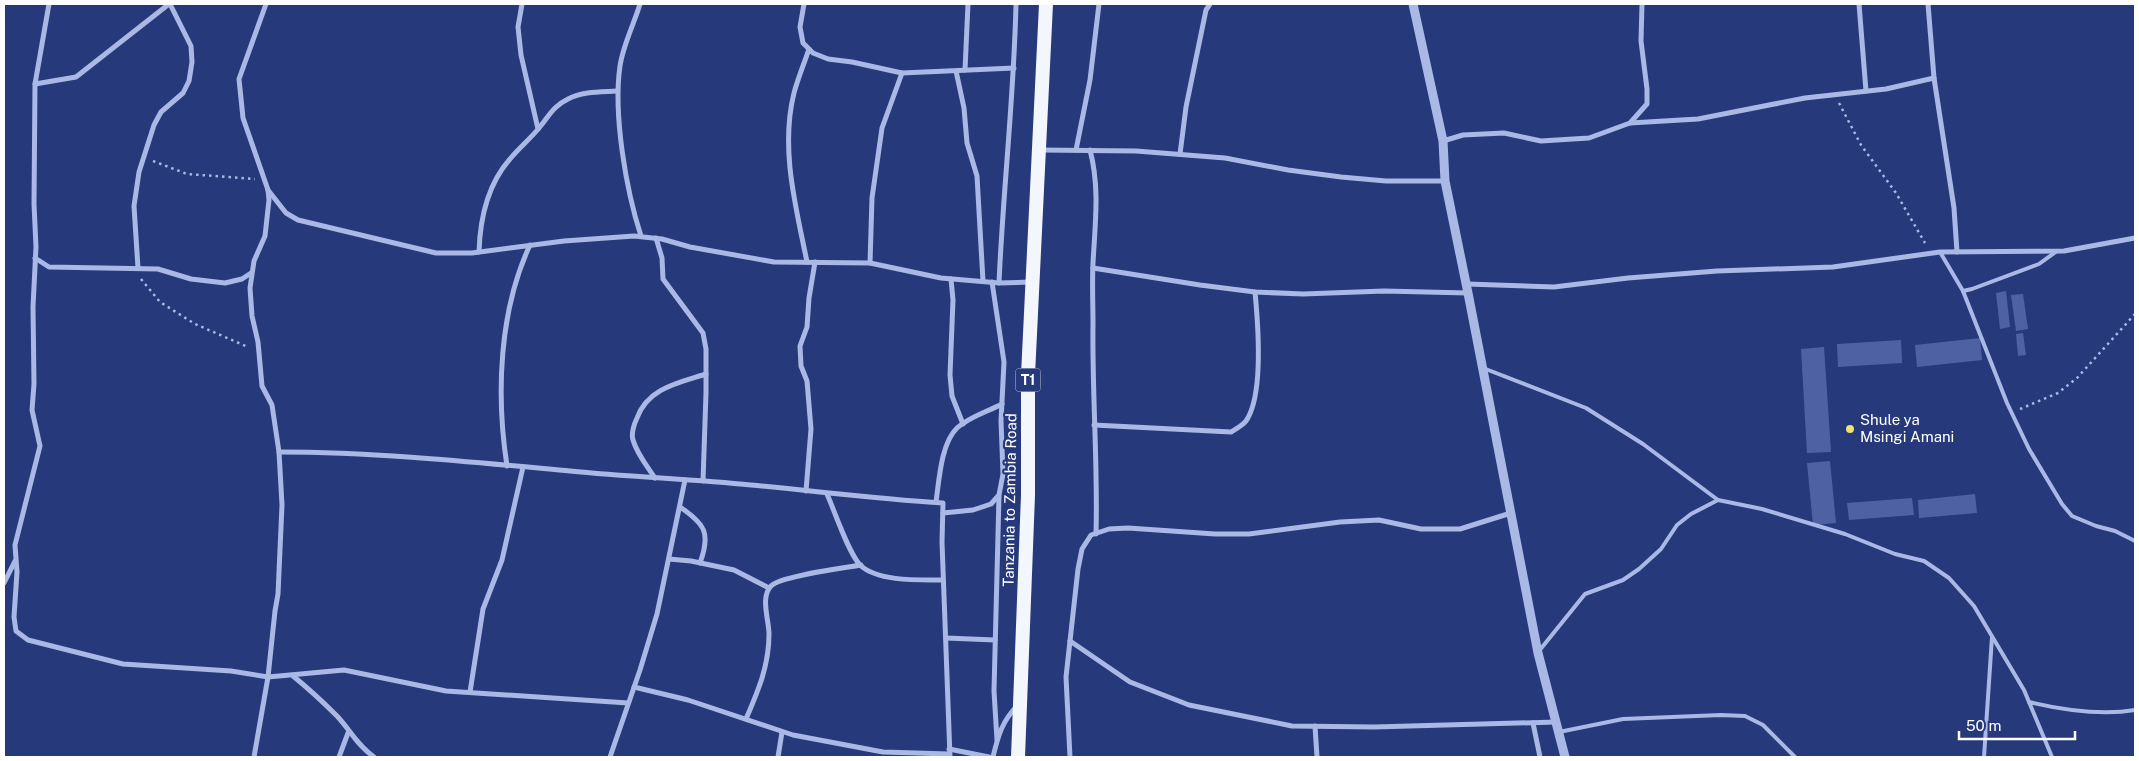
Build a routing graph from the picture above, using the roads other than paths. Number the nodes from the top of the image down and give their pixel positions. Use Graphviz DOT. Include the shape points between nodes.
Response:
graph roads {
  1 [pos="49,4"];
  2 [pos="170,4"];
  3 [pos="266,4"];
  4 [pos="522,4"];
  5 [pos="640,4"];
  6 [pos="804,4"];
  7 [pos="968,4"];
  8 [pos="1016,4"];
  9 [pos="1046,4"];
  10 [pos="1099,4"];
  11 [pos="1210,4"];
  12 [pos="1414,4"];
  13 [pos="1642,4"];
  14 [pos="1859,4"];
  15 [pos="1928,4"];
  16 [pos="809,49"];
  17 [pos="1014,68"];
  18 [pos="966,70"];
  19 [pos="956,71"];
  20 [pos="902,73"];
  21 [pos="1934,78"];
  22 [pos="35,84"];
  23 [pos="617,91"];
  24 [pos="1866,91"];
  25 [pos="1630,123"];
  26 [pos="538,129"];
  27 [pos="1443,141"];
  28 [pos="1038,150"];
  29 [pos="1076,150"];
  30 [pos="1090,150"];
  31 [pos="1180,154"];
  32 [pos="1445,181"];
  33 [pos="268,190"];
  34 [pos="641,236"];
  35 [pos="656,238"];
  36 [pos="2135,238"];
  37 [pos="530,245"];
  38 [pos="2057,251"];
  39 [pos="479,252"];
  40 [pos="1940,252"];
  41 [pos="1957,252"];
  42 [pos="35,258"];
  43 [pos="807,262"];
  44 [pos="815,262"];
  45 [pos="870,263"];
  46 [pos="138,268"];
  47 [pos="1093,268"];
  48 [pos="251,273"];
  49 [pos="951,279"];
  50 [pos="983,281"];
  51 [pos="992,282"];
  52 [pos="1032,282"];
  53 [pos="999,283"];
  54 [pos="1468,288"];
  55 [pos="1962,290"];
  56 [pos="1255,292"];
  57 [pos="1483,368"];
  58 [pos="706,374"];
  59 [pos="1002,404"];
  60 [pos="963,424"];
  61 [pos="1094,425"];
  62 [pos="279,452"];
  63 [pos="507,466"];
  64 [pos="523,467"];
  65 [pos="655,478"];
  66 [pos="685,480"];
  67 [pos="703,481"];
  68 [pos="806,491"];
  69 [pos="827,494"];
  70 [pos="999,496"];
  71 [pos="1718,500"];
  72 [pos="936,502"];
  73 [pos="680,507"];
  74 [pos="942,513"];
  75 [pos="1511,513"];
  76 [pos="1096,534"];
  77 [pos="2135,541"];
  78 [pos="669,559"];
  79 [pos="16,560"];
  80 [pos="700,563"];
  81 [pos="861,565"];
  82 [pos="943,580"];
  83 [pos="4,583"];
  84 [pos="770,588"];
  85 [pos="1992,636"];
  86 [pos="946,638"];
  87 [pos="995,640"];
  88 [pos="1070,641"];
  89 [pos="1538,653"];
  90 [pos="293,676"];
  91 [pos="268,677"];
  92 [pos="634,687"];
  93 [pos="470,692"];
  94 [pos="1020,702"];
  95 [pos="2028,702"];
  96 [pos="628,703"];
  97 [pos="2135,710"];
  98 [pos="746,719"];
  99 [pos="1556,722"];
  100 [pos="1533,723"];
  101 [pos="1315,726"];
  102 [pos="348,732"];
  103 [pos="782,732"];
  104 [pos="1558,732"];
  105 [pos="997,740"];
  106 [pos="950,753"];
  107 [pos="254,757"];
  108 [pos="340,757"];
  109 [pos="374,757"];
  110 [pos="610,757"];
  111 [pos="778,757"];
  112 [pos="989,757"];
  113 [pos="993,757"];
  114 [pos="1018,757"];
  115 [pos="1070,757"];
  116 [pos="1317,757"];
  117 [pos="1540,757"];
  118 [pos="1565,757"];
  119 [pos="1795,757"];
  120 [pos="1984,757"];
  121 [pos="2052,757"];
  1 -- 22 [label="street"];
  2 -- 22 [label="street" via="76,77"];
  2 -- 46 [label="street" via="192,46 192,62 183,93 161,112 154,125 139,172 134,206"];
  3 -- 33 [label="street" via="239,80 243,118"];
  4 -- 26 [label="street" via="518,27 521,55"];
  5 -- 23 [label="street" via="620,64"];
  6 -- 16 [label="street" via="800,27 803,43"];
  7 -- 18 [label="street"];
  8 -- 17 [label="street"];
  9 -- 28 [label="highway, Tanzania to Zambia Road / T1"];
  10 -- 29 [label="street" via="1090,80"];
  11 -- 31 [label="street" via="1206,10 1186,106"];
  12 -- 27 [label="street"];
  13 -- 25 [label="street" via="1641,41 1647,104"];
  14 -- 24 [label="street"];
  15 -- 21 [label="street"];
  16 -- 20 [label="street" via="828,59"];
  16 -- 43 [label="street" via="794,94 788,142 794,199"];
  17 -- 18 [label="street"];
  17 -- 53 [label="street"];
  18 -- 19 [label="street"];
  19 -- 20 [label="street"];
  19 -- 50 [label="street" via="967,144 977,176"];
  20 -- 45 [label="street" via="882,128 872,198"];
  21 -- 24 [label="street"];
  21 -- 41 [label="street" via="1954,208"];
  22 -- 42 [label="street"];
  23 -- 26 [label="street" via="570,98 553,107"];
  23 -- 34 [label="street" via="625,172"];
  24 -- 25 [label="street" via="1805,98 1698,119"];
  25 -- 27 [label="street" via="1589,138 1540,141 1504,133 1463,135"];
  26 -- 39 [label="street" via="508,160 491,189"];
  27 -- 32 [label="street"];
  28 -- 29 [label="street"];
  28 -- 52 [label="highway, Tanzania to Zambia Road / T1"];
  29 -- 30 [label="street"];
  30 -- 31 [label="street"];
  30 -- 47 [label="street" via="1097,200"];
  31 -- 32 [label="street" via="1341,177"];
  32 -- 54 [label="street"];
  33 -- 39 [label="street" via="286,213 298,220 436,253"];
  33 -- 48 [label="street" via="264,236"];
  34 -- 35 [label="street"];
  34 -- 37 [label="street"];
  35 -- 43 [label="street" via="744,258"];
  35 -- 58 [label="street" via="663,278 703,333"];
  36 -- 38 [label="street"];
  37 -- 39 [label="street"];
  37 -- 63 [label="street" via="519,268 509,311 500,391"];
  38 -- 41 [label="street"];
  38 -- 55 [label="lane" via="2039,264"];
  40 -- 41 [label="street"];
  40 -- 54 [label="street" via="1833,267 1717,271 1554,287"];
  40 -- 55 [label="lane"];
  42 -- 46 [label="street" via="50,267"];
  42 -- 79 [label="street" via="32,410 40,446 15,544"];
  43 -- 44 [label="street"];
  44 -- 45 [label="street"];
  44 -- 68 [label="street" via="807,327 800,346 800,366 807,381 811,429"];
  45 -- 49 [label="street"];
  46 -- 48 [label="street" via="225,282 242,279"];
  47 -- 56 [label="street"];
  47 -- 61 [label="street"];
  48 -- 62 [label="street" via="252,316 262,386 272,405"];
  49 -- 50 [label="street"];
  49 -- 60 [label="street" via="951,389"];
  50 -- 51 [label="street"];
  51 -- 53 [label="street"];
  51 -- 59 [label="street" via="1004,362"];
  52 -- 53 [label="street"];
  52 -- 94 [label="highway, Tanzania to Zambia Road / T1"];
  54 -- 56 [label="street" via="1302,294"];
  54 -- 57 [label="street"];
  55 -- 77 [label="lane" via="2011,412 2057,496 2072,516"];
  56 -- 61 [label="street" via="1260,341 1252,408 1245,422 1231,432"];
  57 -- 71 [label="lane" via="1586,408 1643,444"];
  57 -- 75 [label="street"];
  58 -- 65 [label="street" via="663,388 642,405 632,439"];
  58 -- 67 [label="street"];
  59 -- 60 [label="street"];
  59 -- 70 [label="street" via="1003,474"];
  60 -- 72 [label="street" via="949,440"];
  61 -- 76 [label="street"];
  62 -- 63 [label="street" via="451,460"];
  62 -- 91 [label="street" via="282,505 278,594"];
  63 -- 64 [label="street"];
  64 -- 65 [label="street"];
  64 -- 93 [label="street" via="502,560 483,609"];
  65 -- 66 [label="street"];
  66 -- 67 [label="street"];
  66 -- 73 [label="street"];
  67 -- 68 [label="street"];
  68 -- 69 [label="street"];
  69 -- 72 [label="street"];
  69 -- 81 [label="street"];
  70 -- 74 [label="street" via="991,504 973,510"];
  70 -- 87 [label="street"];
  71 -- 85 [label="lane" via="1762,509 1924,561 1949,578 1974,606"];
  71 -- 89 [label="lane" via="1677,525 1661,549 1639,569 1623,580 1585,594"];
  72 -- 74 [label="street" via="943,502"];
  73 -- 78 [label="street"];
  73 -- 80 [label="street" via="704,528 704,551"];
  74 -- 82 [label="street"];
  75 -- 76 [label="street" via="1460,529 1421,529 1379,520 1249,534 1128,528 1109,529"];
  75 -- 89 [label="street"];
  76 -- 88 [label="street" via="1091,535 1082,549"];
  78 -- 80 [label="street"];
  78 -- 92 [label="street" via="657,614"];
  79 -- 83 [label="street"];
  79 -- 91 [label="street" via="14,625 16,631 28,640 123,664 230,671"];
  80 -- 84 [label="street" via="734,570"];
  81 -- 82 [label="street" via="888,576"];
  81 -- 84 [label="street" via="790,578"];
  82 -- 86 [label="street"];
  84 -- 98 [label="street" via="766,606 768,655 763,681"];
  85 -- 95 [label="lane"];
  85 -- 120 [label="lane"];
  86 -- 87 [label="street"];
  86 -- 106 [label="street"];
  87 -- 105 [label="street"];
  88 -- 101 [label="street" via="1130,682 1189,705 1292,726"];
  88 -- 115 [label="street" via="1066,677"];
  89 -- 99 [label="street"];
  90 -- 91 [label="street"];
  90 -- 93 [label="street" via="344,670 446,691"];
  90 -- 102 [label="street" via="339,718"];
  91 -- 107 [label="street"];
  92 -- 96 [label="street"];
  92 -- 98 [label="street"];
  93 -- 96 [label="street"];
  94 -- 105 [label="street" via="1003,721"];
  94 -- 114 [label="highway, Tanzania to Zambia Road / T1"];
  95 -- 97 [label="lane" via="2086,712"];
  95 -- 121 [label="lane"];
  96 -- 110 [label="street"];
  98 -- 103 [label="street"];
  99 -- 100 [label="street"];
  99 -- 104 [label="street"];
  100 -- 101 [label="street" via="1374,728"];
  100 -- 117 [label="street"];
  101 -- 116 [label="street"];
  102 -- 108 [label="street"];
  102 -- 109 [label="street"];
  103 -- 106 [label="street" via="883,752"];
  103 -- 111 [label="street"];
  104 -- 118 [label="street"];
  104 -- 119 [label="lane" via="1623,719 1745,716 1762,725"];
  105 -- 113 [label="street"];
  106 -- 112 [label="street"];
}
